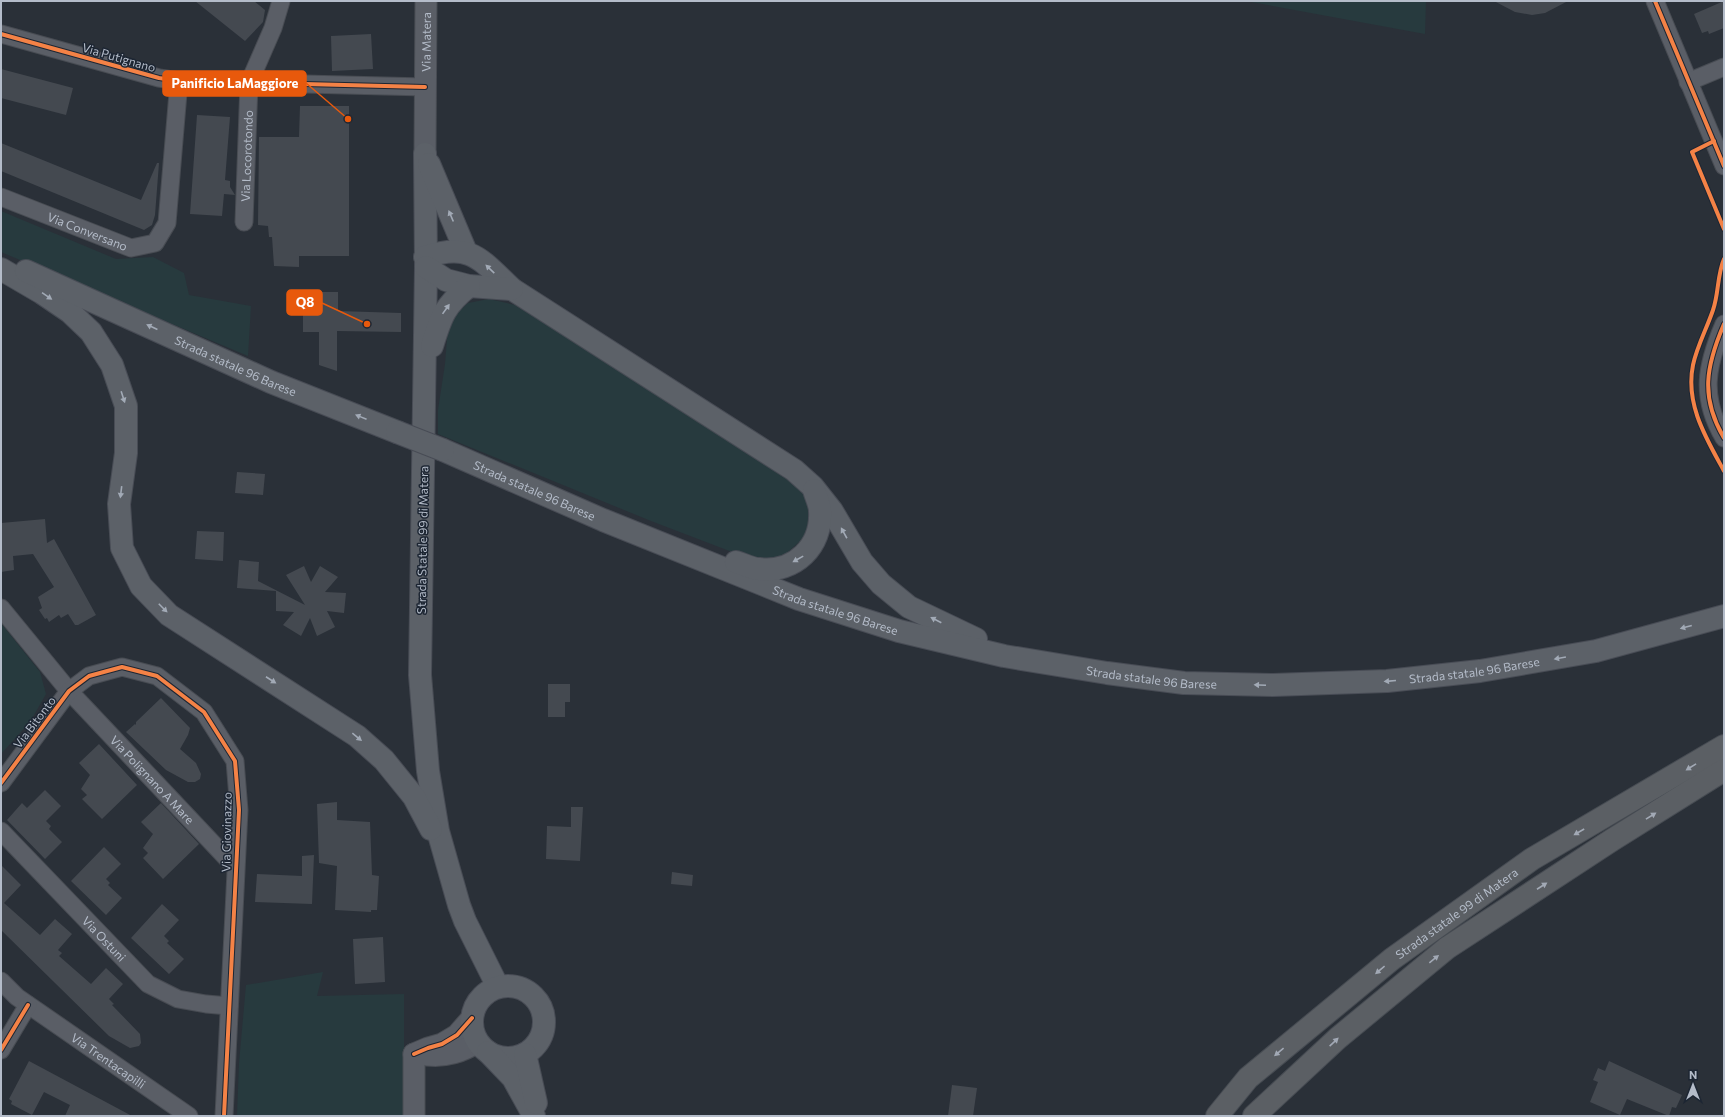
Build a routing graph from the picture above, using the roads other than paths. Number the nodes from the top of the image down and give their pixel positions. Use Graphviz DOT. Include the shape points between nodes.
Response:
graph roads {
  1 [pos="281,1"];
  2 [pos="426,1"];
  3 [pos="1655,1"];
  4 [pos="1,34"];
  5 [pos="1724,67"];
  6 [pos="180,81"];
  7 [pos="1688,82"];
  8 [pos="249,84"];
  9 [pos="425,87"];
  10 [pos="425,154"];
  11 [pos="1724,166"];
  12 [pos="1,197"];
  13 [pos="244,222"];
  14 [pos="466,252"];
  15 [pos="1,262"];
  16 [pos="426,262"];
  17 [pos="1,269"];
  18 [pos="469,286"];
  19 [pos="512,289"];
  20 [pos="1724,324"];
  21 [pos="1724,342"];
  22 [pos="1713,357"];
  23 [pos="424,372"];
  24 [pos="1724,438"];
  25 [pos="813,487"];
  26 [pos="603,520"];
  27 [pos="1,608"];
  28 [pos="1724,616"];
  29 [pos="1107,673"];
  30 [pos="69,691"];
  31 [pos="1724,746"];
  32 [pos="1724,770"];
  33 [pos="1,783"];
  34 [pos="1,831"];
  35 [pos="442,850"];
  36 [pos="235,868"];
  37 [pos="1,981"];
  38 [pos="484,1001"];
  39 [pos="28,1005"];
  40 [pos="229,1006"];
  41 [pos="483,1047"];
  42 [pos="1,1050"];
  43 [pos="414,1054"];
  44 [pos="525,1054"];
  45 [pos="189,1116"];
  46 [pos="224,1116"];
  47 [pos="414,1116"];
  48 [pos="534,1116"];
  49 [pos="539,1116"];
  50 [pos="1217,1116"];
  51 [pos="1254,1116"];
  1 -- 8 [label="street, Via Locorotondo" via="273,28"];
  2 -- 9 [label="street, Via Matera"];
  3 -- 7 [label="street"];
  4 -- 6 [label="street, Via Putignano" via="159,78"];
  5 -- 7 [label="street"];
  6 -- 8 [label="street, Via Putignano"];
  6 -- 12 [label="street, Via Conversano" via="167,224 155,242 131,248"];
  7 -- 11 [label="street"];
  8 -- 9 [label="street, Via Putignano"];
  8 -- 13 [label="street, Via Locorotondo"];
  9 -- 10 [label="street, Via Matera"];
  14 -- 10 [label="main road, one-way"];
  10 -- 16 [label="main road, Strada Statale 99 di Matera"];
  14 -- 16 [label="main road" via="444,251"];
  19 -- 14 [label="main road, one-way" via="485,263"];
  26 -- 15 [label="main road, Strada statale 96 Barese, one-way, bridge" via="443,450 271,382 40,276"];
  16 -- 18 [label="main road" via="446,280"];
  16 -- 23 [label="main road, Strada Statale 99 di Matera"];
  17 -- 35 [label="main road, one-way" via="70,312 91,332 112,365 126,406 126,453 119,504 122,548 141,586 169,615 357,736 384,760 414,797"];
  18 -- 19 [label="main road"];
  23 -- 18 [label="main road, one-way" via="441,316 454,298"];
  19 -- 25 [label="main road" via="794,470"];
  20 -- 22 [label="street"];
  21 -- 22 [label="street"];
  22 -- 24 [label="street" via="1707,384 1708,398 1712,414"];
  23 -- 35 [label="main road, Strada Statale 99 di Matera" via="420,675 429,777"];
  25 -- 26 [label="main road, one-way" via="820,511 818,537 804,556 783,567 759,570"];
  29 -- 25 [label="main road, one-way" via="970,637 909,607 881,584 862,562 832,512"];
  26 -- 29 [label="main road, Strada statale 96 Barese" via="799,599 899,631 1004,656"];
  27 -- 30 [label="street, Via Bitonto"];
  28 -- 29 [label="main road, Strada statale 96 Barese, one-way" via="1596,651 1480,671 1387,681 1251,685 1184,683"];
  30 -- 33 [label="street, Via Bitonto"];
  30 -- 36 [label="street, Via Polignano A Mare"];
  30 -- 36 [label="street, Via Giovinazzo" via="89,676 122,667 157,676 204,712 235,761 239,810"];
  31 -- 50 [label="highway, Strada statale 99 di Matera, one-way" via="1532,859 1392,959 1248,1078"];
  51 -- 32 [label="highway, Strada statale 99 di Matera, one-way" via="1338,1038 1447,948"];
  34 -- 40 [label="street, Via Ostuni" via="148,984 178,999"];
  35 -- 38 [label="main road, Strada Statale 99 di Matera" via="465,921"];
  36 -- 40 [label="street, Via Giovinazzo"];
  37 -- 39 [label="street, Via Trentacapilli"];
  38 -- 41 [label="main road" via="472,1026"];
  38 -- 43 [label="street" via="457,1035 442,1044"];
  38 -- 44 [label="main road" via="510,986 521,988 531,994 541,1009 544,1026 541,1037"];
  39 -- 42 [label="street"];
  39 -- 45 [label="street, Via Trentacapilli"];
  40 -- 46 [label="street, Via Giovinazzo"];
  41 -- 43 [label="street" via="450,1055"];
  41 -- 44 [label="main road" via="506,1058"];
  41 -- 48 [label="main road" via="513,1078"];
  43 -- 47 [label="street"];
  44 -- 49 [label="main road"];
}
